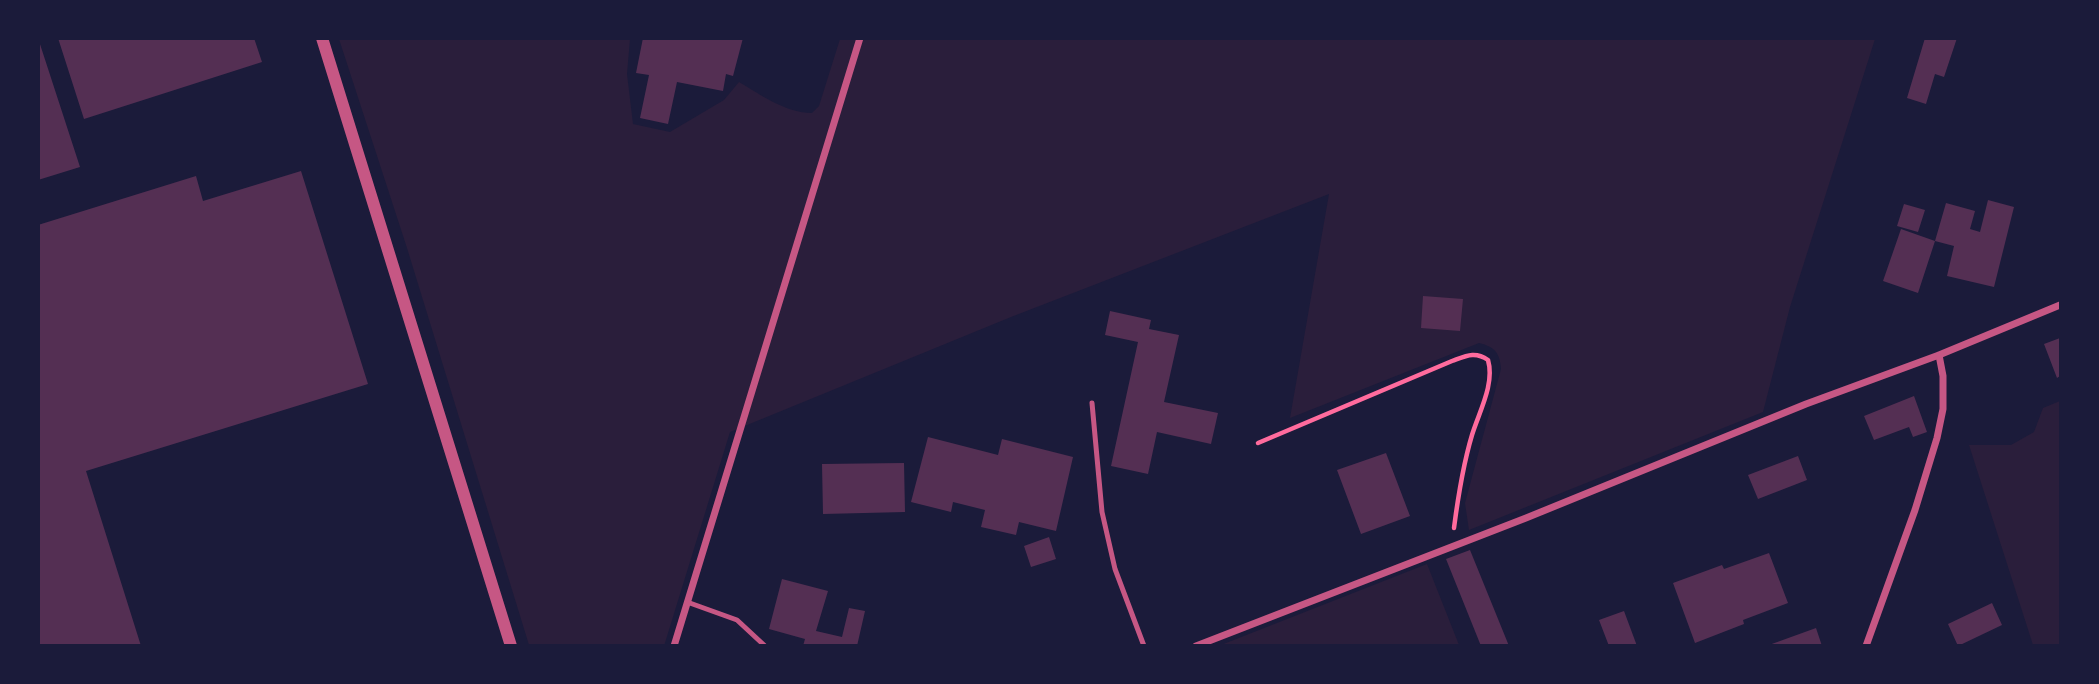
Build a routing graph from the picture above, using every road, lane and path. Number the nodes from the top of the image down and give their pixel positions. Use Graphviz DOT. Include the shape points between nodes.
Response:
graph roads {
  1 [pos="322,38"];
  2 [pos="860,38"];
  3 [pos="2060,305"];
  4 [pos="1939,355"];
  5 [pos="1092,403"];
  6 [pos="1258,443"];
  7 [pos="1453,546"];
  8 [pos="687,601"];
  9 [pos="511,646"];
  10 [pos="674,646"];
  11 [pos="765,646"];
  12 [pos="1144,646"];
  13 [pos="1196,646"];
  14 [pos="1866,646"];
  1 -- 9 [label="street"];
  2 -- 8 [label="street"];
  3 -- 4 [label="street"];
  4 -- 7 [label="street"];
  4 -- 14 [label="street" via="1943,409 1937,438"];
  5 -- 12 [label="lane" via="1102,512 1115,569"];
  6 -- 7 [label="path" via="1452,360 1482,356 1491,369 1464,469"];
  7 -- 13 [label="street"];
  8 -- 10 [label="street"];
  8 -- 11 [label="lane" via="737,620"];
}
